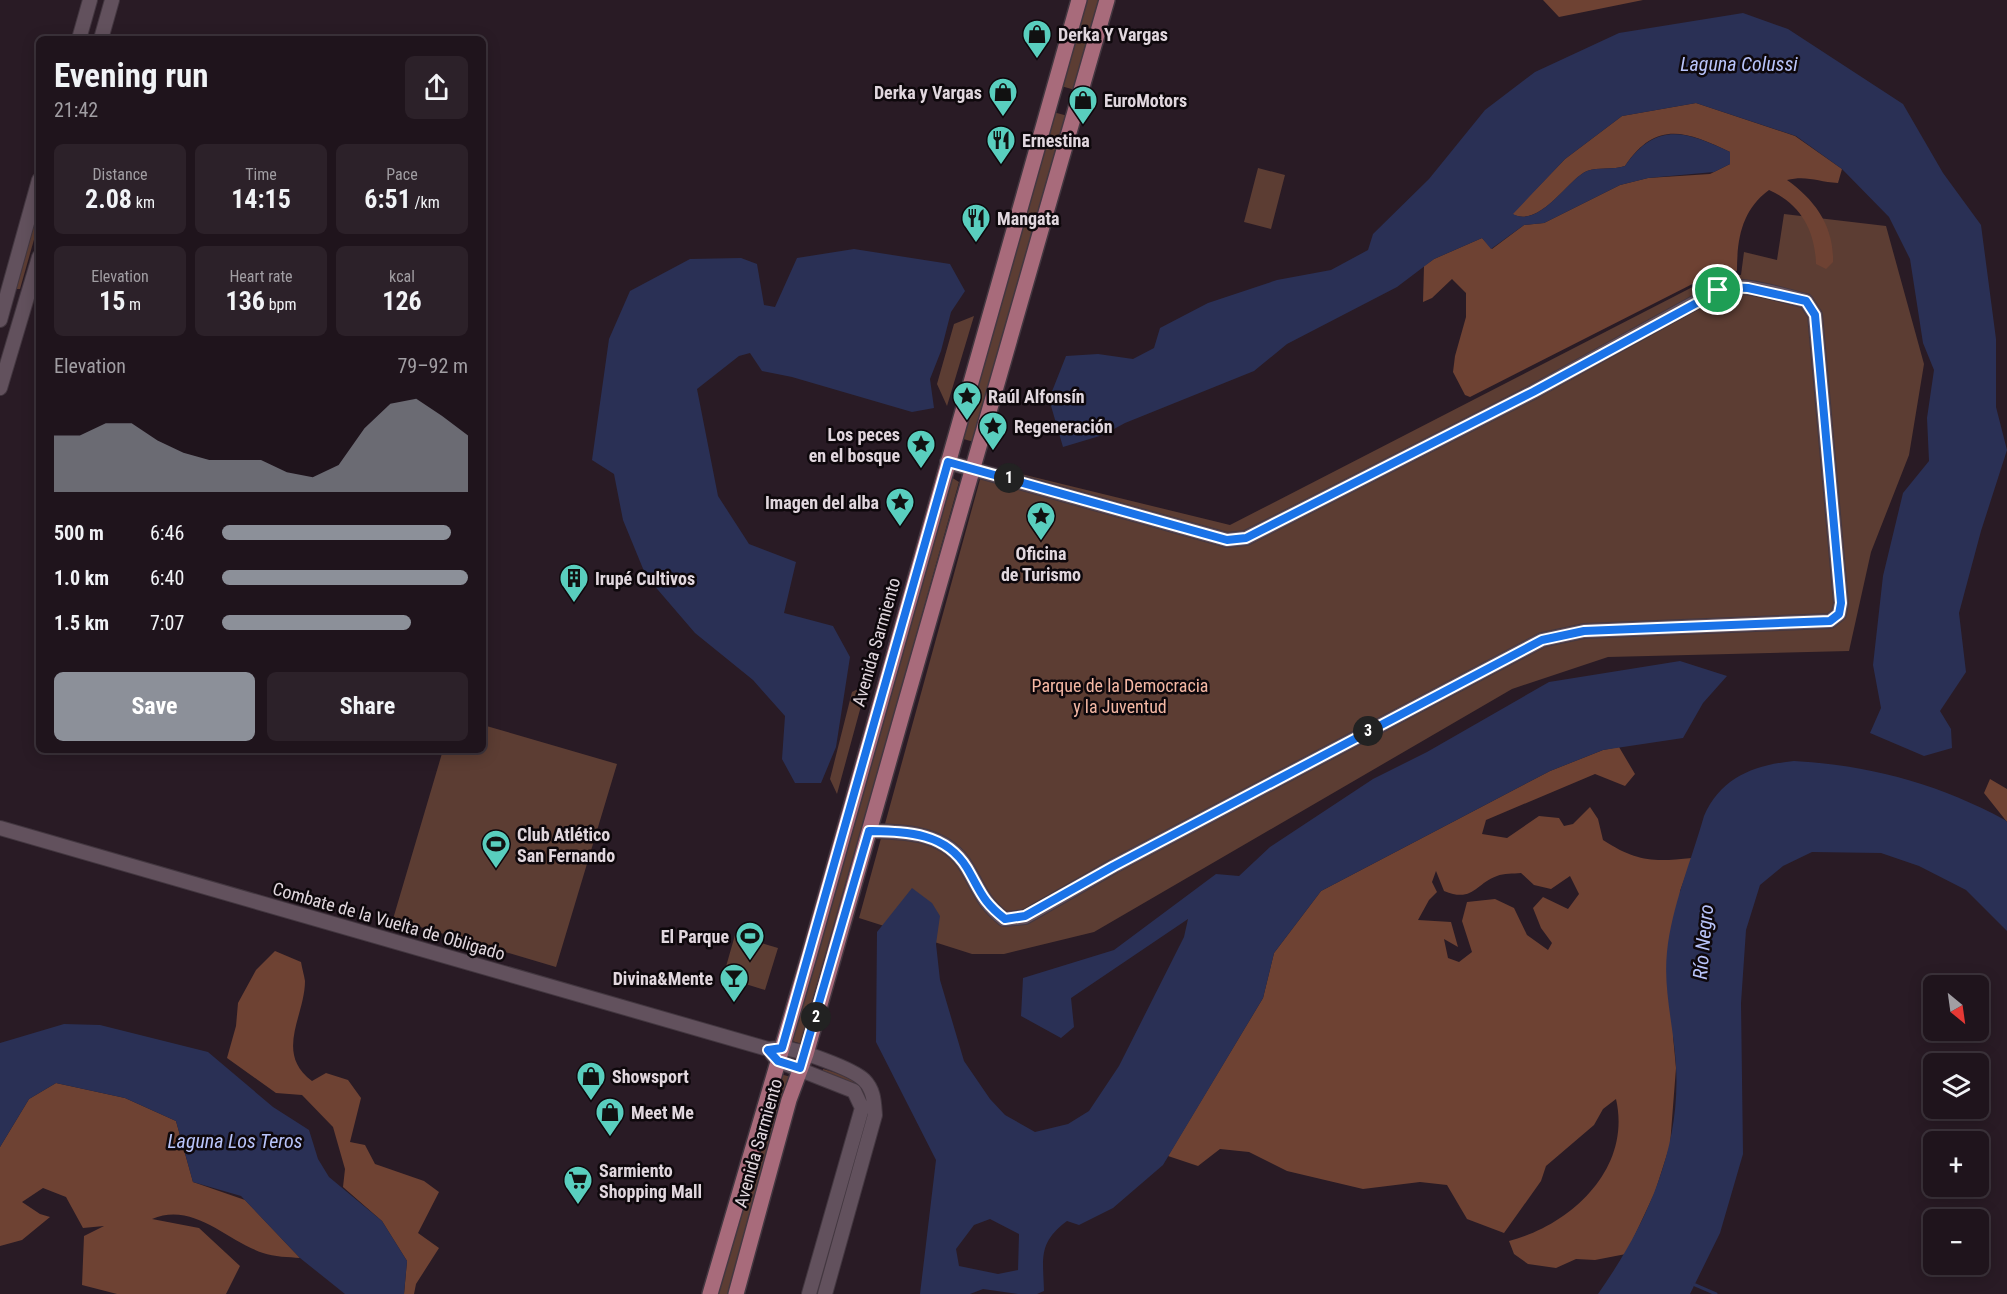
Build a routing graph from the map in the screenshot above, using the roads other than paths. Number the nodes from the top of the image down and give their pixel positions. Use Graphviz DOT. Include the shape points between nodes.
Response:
graph roads {
  1 [pos="90,0"];
  2 [pos="112,0"];
  3 [pos="1079,0"];
  4 [pos="1107,0"];
  5 [pos="80,36"];
  6 [pos="102,36"];
  7 [pos="36,191"];
  8 [pos="36,267"];
  9 [pos="0,320"];
  10 [pos="0,388"];
  11 [pos="948,462"];
  12 [pos="975,469"];
  13 [pos="0,828"];
  14 [pos="869,831"];
  15 [pos="776,1053"];
  16 [pos="803,1061"];
  17 [pos="814,1276"];
  18 [pos="829,1278"];
  19 [pos="710,1294"];
  20 [pos="736,1294"];
  21 [pos="809,1294"];
  22 [pos="825,1294"];
  1 -- 5 [label="street"];
  2 -- 6 [label="street"];
  3 -- 11 [label="main road, Avenida Sarmiento"];
  4 -- 12 [label="main road, Avenida Sarmiento"];
  7 -- 9 [label="street"];
  8 -- 10 [label="street"];
  11 -- 12 [label="street"];
  11 -- 15 [label="main road, Avenida Sarmiento"];
  12 -- 14 [label="main road, Avenida Sarmiento"];
  12 -- 14 [label="street" via="1227,540 1246,538 1533,392 1718,290 1748,288 1806,301 1815,315 1841,603 1839,614 1830,621 1584,631 1542,640 1025,916 1005,919 987,905 953,849 915,833"];
  13 -- 15 [label="street, Combate de la Vuelta de Obligado"];
  14 -- 16 [label="main road, Avenida Sarmiento"];
  15 -- 16 [label="street, Combate de la Vuelta de Obligado"];
  15 -- 19 [label="main road, Avenida Sarmiento"];
  16 -- 17 [label="street" via="854,1091 862,1108"];
  16 -- 18 [label="street" via="855,1074 864,1080 874,1097 875,1115"];
  16 -- 20 [label="main road, Avenida Sarmiento"];
  17 -- 18 [label="street"];
  17 -- 21 [label="street"];
  18 -- 22 [label="street"];
}
